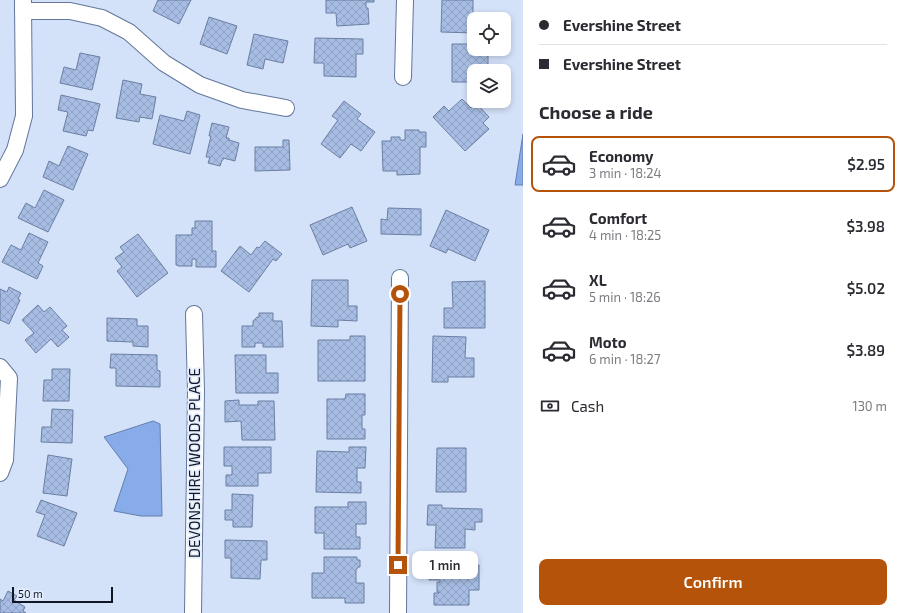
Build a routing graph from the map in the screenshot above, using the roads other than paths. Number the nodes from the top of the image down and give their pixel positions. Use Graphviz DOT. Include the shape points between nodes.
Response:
graph roads {
  1 [pos="405,0"];
  2 [pos="23,6"];
  3 [pos="403,77"];
  4 [pos="286,108"];
  5 [pos="0,179"];
  6 [pos="400,278"];
  7 [pos="194,314"];
  8 [pos="0,367"];
  9 [pos="0,473"];
  10 [pos="193,613"];
  11 [pos="398,613"];
  1 -- 3 [label="street"];
  2 -- 4 [label="street" via="70,11 102,18 129,32 164,63 200,85 242,100"];
  2 -- 5 [label="street" via="24,116 15,150"];
  6 -- 11 [label="street"];
  7 -- 10 [label="street, DEVONSHIRE WOODS PLACE" via="196,391"];
  8 -- 9 [label="street" via="9,378 5,460"];
}
